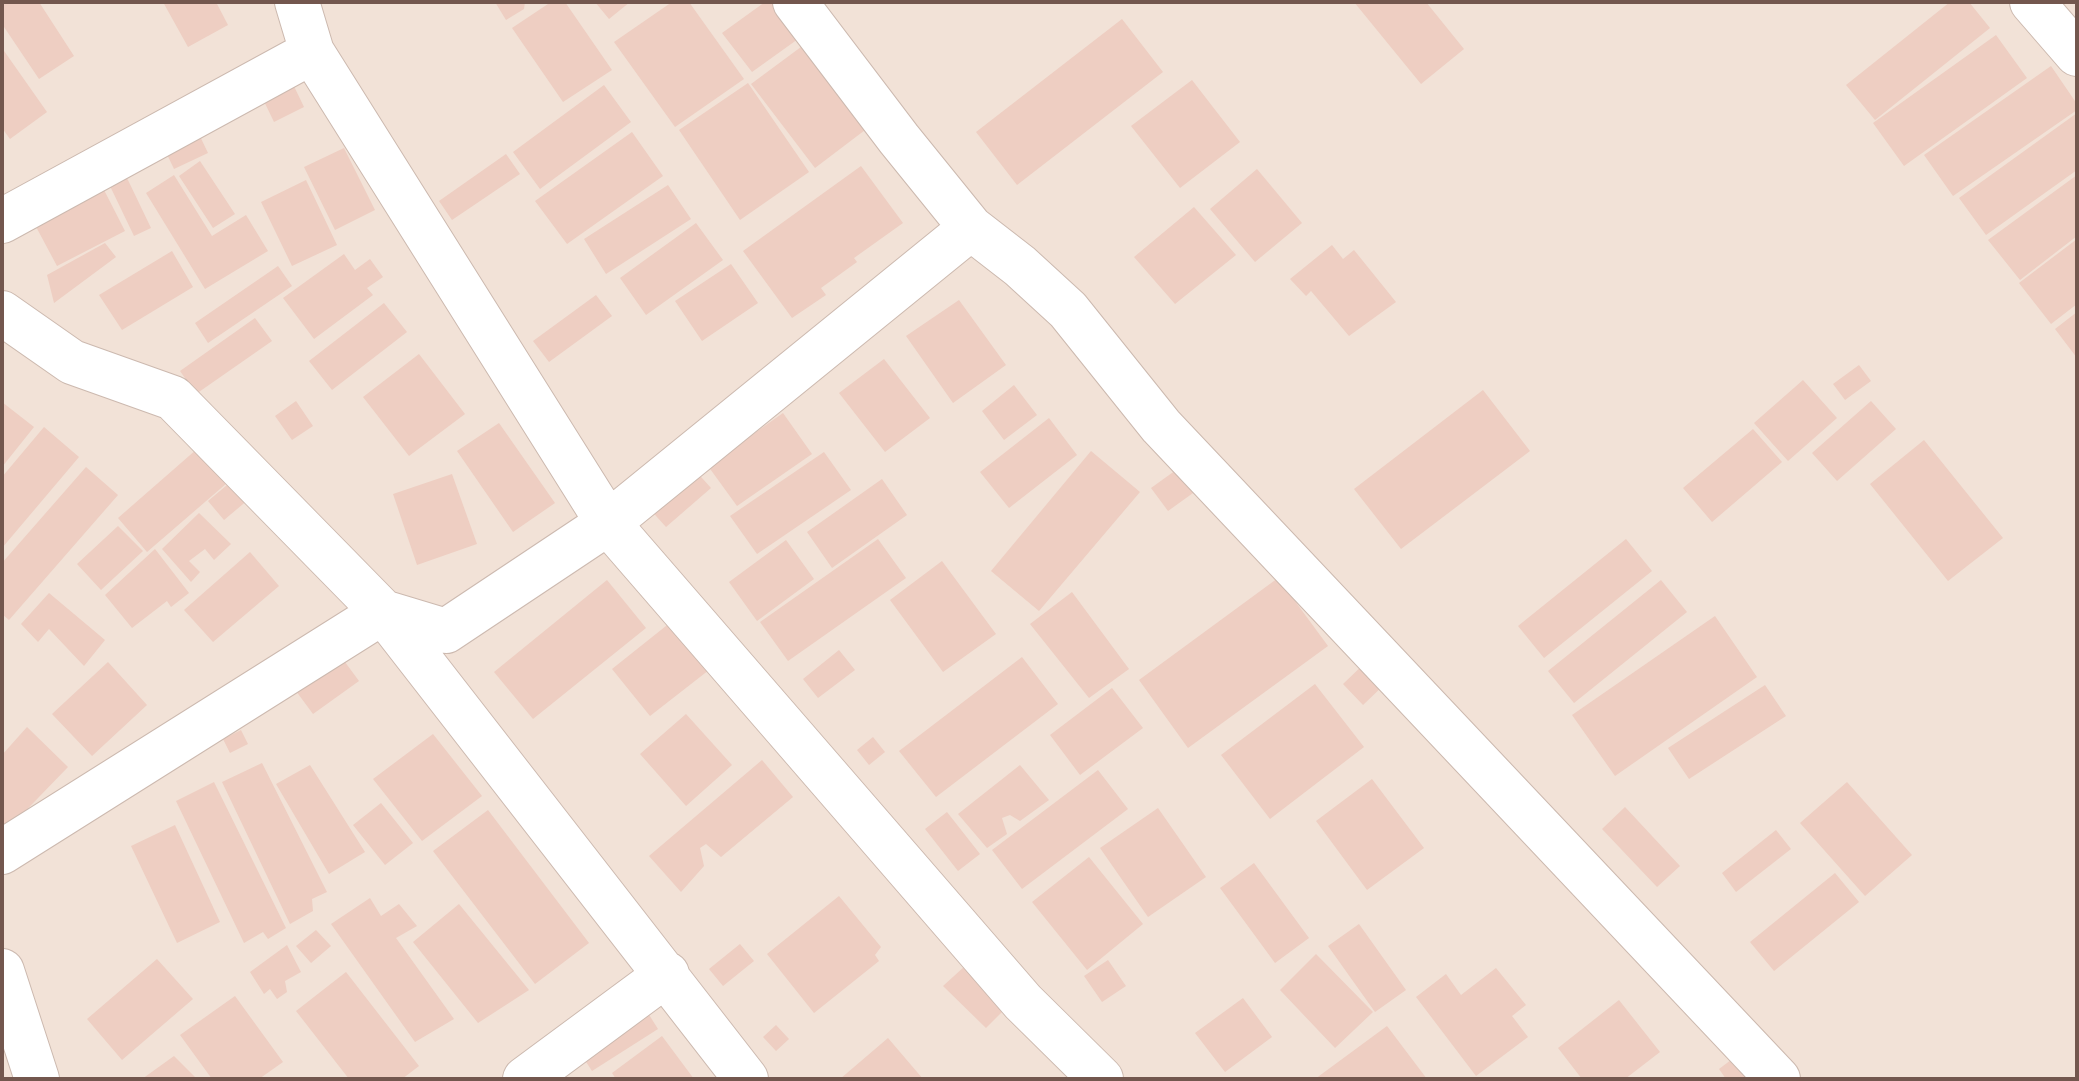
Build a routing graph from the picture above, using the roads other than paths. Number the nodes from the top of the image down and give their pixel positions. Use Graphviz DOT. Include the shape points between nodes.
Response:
graph roads {
  1 [pos="297,2"];
  2 [pos="795,2"];
  3 [pos="2032,2"];
  4 [pos="312,52"];
  5 [pos="2077,54"];
  6 [pos="2,221"];
  7 [pos="971,228"];
  8 [pos="2,313"];
  9 [pos="608,523"];
  10 [pos="383,612"];
  11 [pos="2,852"];
  12 [pos="2,971"];
  13 [pos="667,974"];
  14 [pos="37,1079"];
  15 [pos="525,1079"];
  16 [pos="746,1079"];
  17 [pos="1101,1079"];
  18 [pos="1778,1079"];
  1 -- 4 [label="street"];
  2 -- 7 [label="street"];
  3 -- 5 [label="street"];
  4 -- 6 [label="street"];
  4 -- 9 [label="street"];
  7 -- 9 [label="street"];
  7 -- 18 [label="street" via="1068,310 1161,426"];
  8 -- 10 [label="street" via="72,362 173,398"];
  9 -- 10 [label="street" via="446,631"];
  9 -- 17 [label="street" via="1023,1002"];
  10 -- 11 [label="street"];
  10 -- 13 [label="street"];
  12 -- 14 [label="street"];
  13 -- 15 [label="street"];
  13 -- 16 [label="street"];
}
